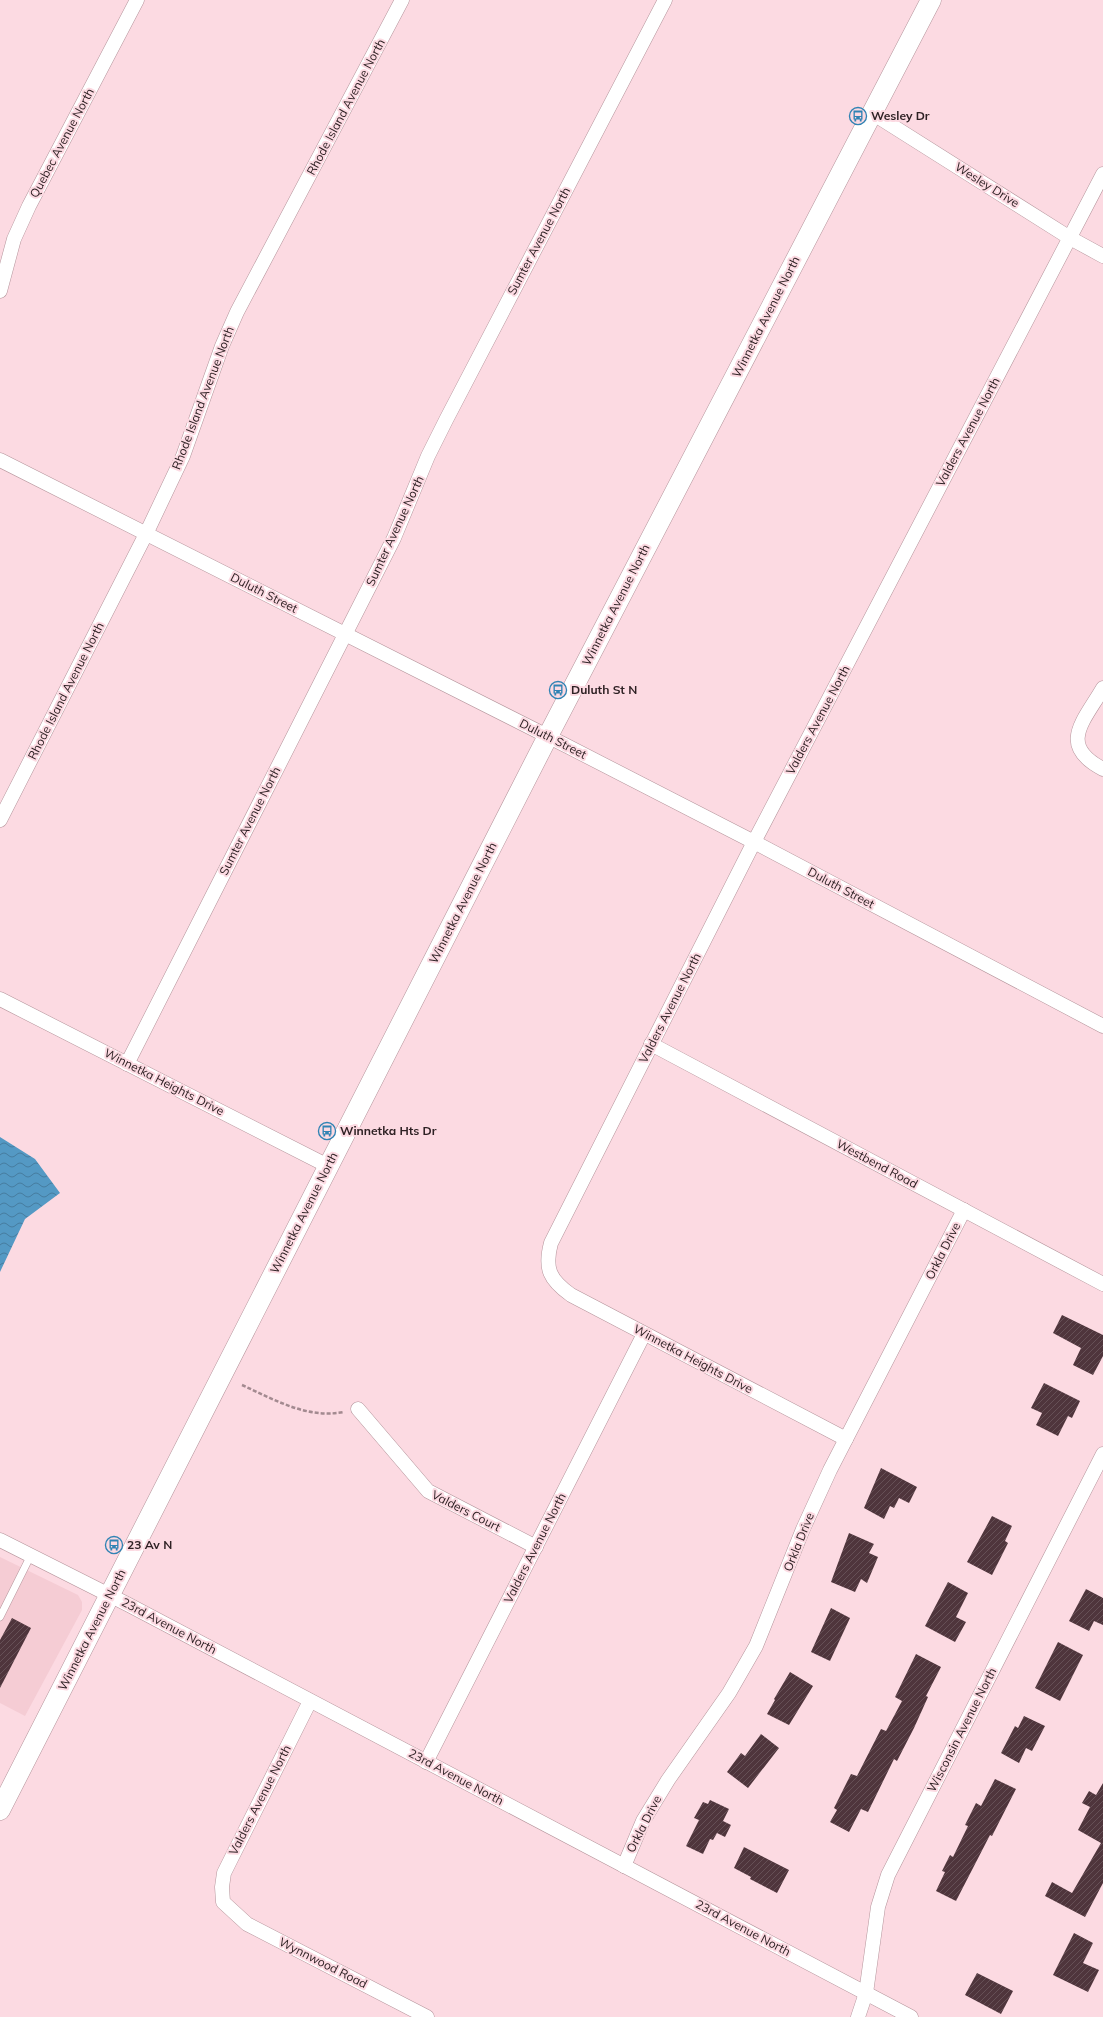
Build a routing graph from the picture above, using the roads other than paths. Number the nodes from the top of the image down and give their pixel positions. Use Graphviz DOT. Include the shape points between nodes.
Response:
graph roads {
  1 [pos="137,0"];
  2 [pos="402,0"];
  3 [pos="665,0"];
  4 [pos="931,0"];
  5 [pos="872,113"];
  6 [pos="1103,174"];
  7 [pos="1070,238"];
  8 [pos="1103,256"];
  9 [pos="0,292"];
  10 [pos="0,460"];
  11 [pos="146,534"];
  12 [pos="345,634"];
  13 [pos="1103,688"];
  14 [pos="548,736"];
  15 [pos="1103,769"];
  16 [pos="0,820"];
  17 [pos="754,842"];
  18 [pos="0,999"];
  19 [pos="1103,1026"];
  20 [pos="651,1044"];
  21 [pos="127,1064"];
  22 [pos="328,1166"];
  23 [pos="964,1210"];
  24 [pos="548,1270"];
  25 [pos="1103,1284"];
  26 [pos="644,1334"];
  27 [pos="358,1410"];
  28 [pos="846,1439"];
  29 [pos="1103,1454"];
  30 [pos="0,1540"];
  31 [pos="536,1547"];
  32 [pos="30,1555"];
  33 [pos="110,1595"];
  34 [pos="0,1617"];
  35 [pos="310,1701"];
  36 [pos="426,1762"];
  37 [pos="0,1810"];
  38 [pos="624,1866"];
  39 [pos="223,1902"];
  40 [pos="866,1993"];
  41 [pos="421,2016"];
  42 [pos="858,2017"];
  43 [pos="911,2017"];
  1 -- 9 [label="street, Quebec Avenue North" via="29,206 14,239"];
  2 -- 11 [label="street, Rhode Island Avenue North" via="237,312 222,346 183,456"];
  3 -- 12 [label="street, Sumter Avenue North" via="446,420 394,538"];
  4 -- 5 [label="main road, Winnetka Avenue North"];
  5 -- 7 [label="street, Wesley Drive"];
  5 -- 14 [label="main road, Winnetka Avenue North"];
  6 -- 7 [label="street, Valders Avenue North"];
  7 -- 8 [label="street, Wesley Drive"];
  7 -- 17 [label="street, Valders Avenue North"];
  10 -- 11 [label="street, Duluth Street"];
  11 -- 12 [label="street, Duluth Street"];
  11 -- 16 [label="street, Rhode Island Avenue North"];
  12 -- 14 [label="street, Duluth Street"];
  12 -- 21 [label="street, Sumter Avenue North"];
  13 -- 15 [label="street" via="1078,731 1077,740 1079,751 1087,761"];
  14 -- 17 [label="street, Duluth Street"];
  14 -- 22 [label="main road, Winnetka Avenue North"];
  17 -- 19 [label="street, Duluth Street"];
  17 -- 20 [label="street, Valders Avenue North"];
  18 -- 21 [label="street, Winnetka Heights Drive"];
  20 -- 23 [label="street, Westbend Road"];
  20 -- 24 [label="street, Valders Avenue North" via="551,1243 547,1258"];
  21 -- 22 [label="street, Winnetka Heights Drive"];
  22 -- 33 [label="main road, Winnetka Avenue North"];
  23 -- 25 [label="street, Westbend Road"];
  23 -- 28 [label="street, Orkla Drive"];
  24 -- 26 [label="street, Winnetka Heights Drive" via="557,1285 571,1295"];
  26 -- 28 [label="street, Winnetka Heights Drive"];
  26 -- 31 [label="street, Valders Avenue North"];
  27 -- 31 [label="street, Valders Court" via="428,1491"];
  28 -- 38 [label="street, Orkla Drive" via="803,1529 752,1652 729,1693 668,1780 643,1821"];
  29 -- 40 [label="street, Wisconsin Avenue North" via="888,1875 878,1906"];
  30 -- 32 [label="street, 23rd Avenue North"];
  31 -- 36 [label="street, Valders Avenue North"];
  32 -- 33 [label="street, 23rd Avenue North"];
  32 -- 34 [label="lane"];
  33 -- 35 [label="street, 23rd Avenue North"];
  33 -- 37 [label="main road, Winnetka Avenue North"];
  35 -- 36 [label="street, 23rd Avenue North"];
  35 -- 39 [label="street, Valders Avenue North" via="224,1873"];
  36 -- 38 [label="street, 23rd Avenue North"];
  38 -- 40 [label="street, 23rd Avenue North"];
  39 -- 41 [label="street, Wynnwood Road" via="247,1924"];
  40 -- 42 [label="street, Wisconsin Avenue North"];
  40 -- 43 [label="street, 23rd Avenue North"];
}
